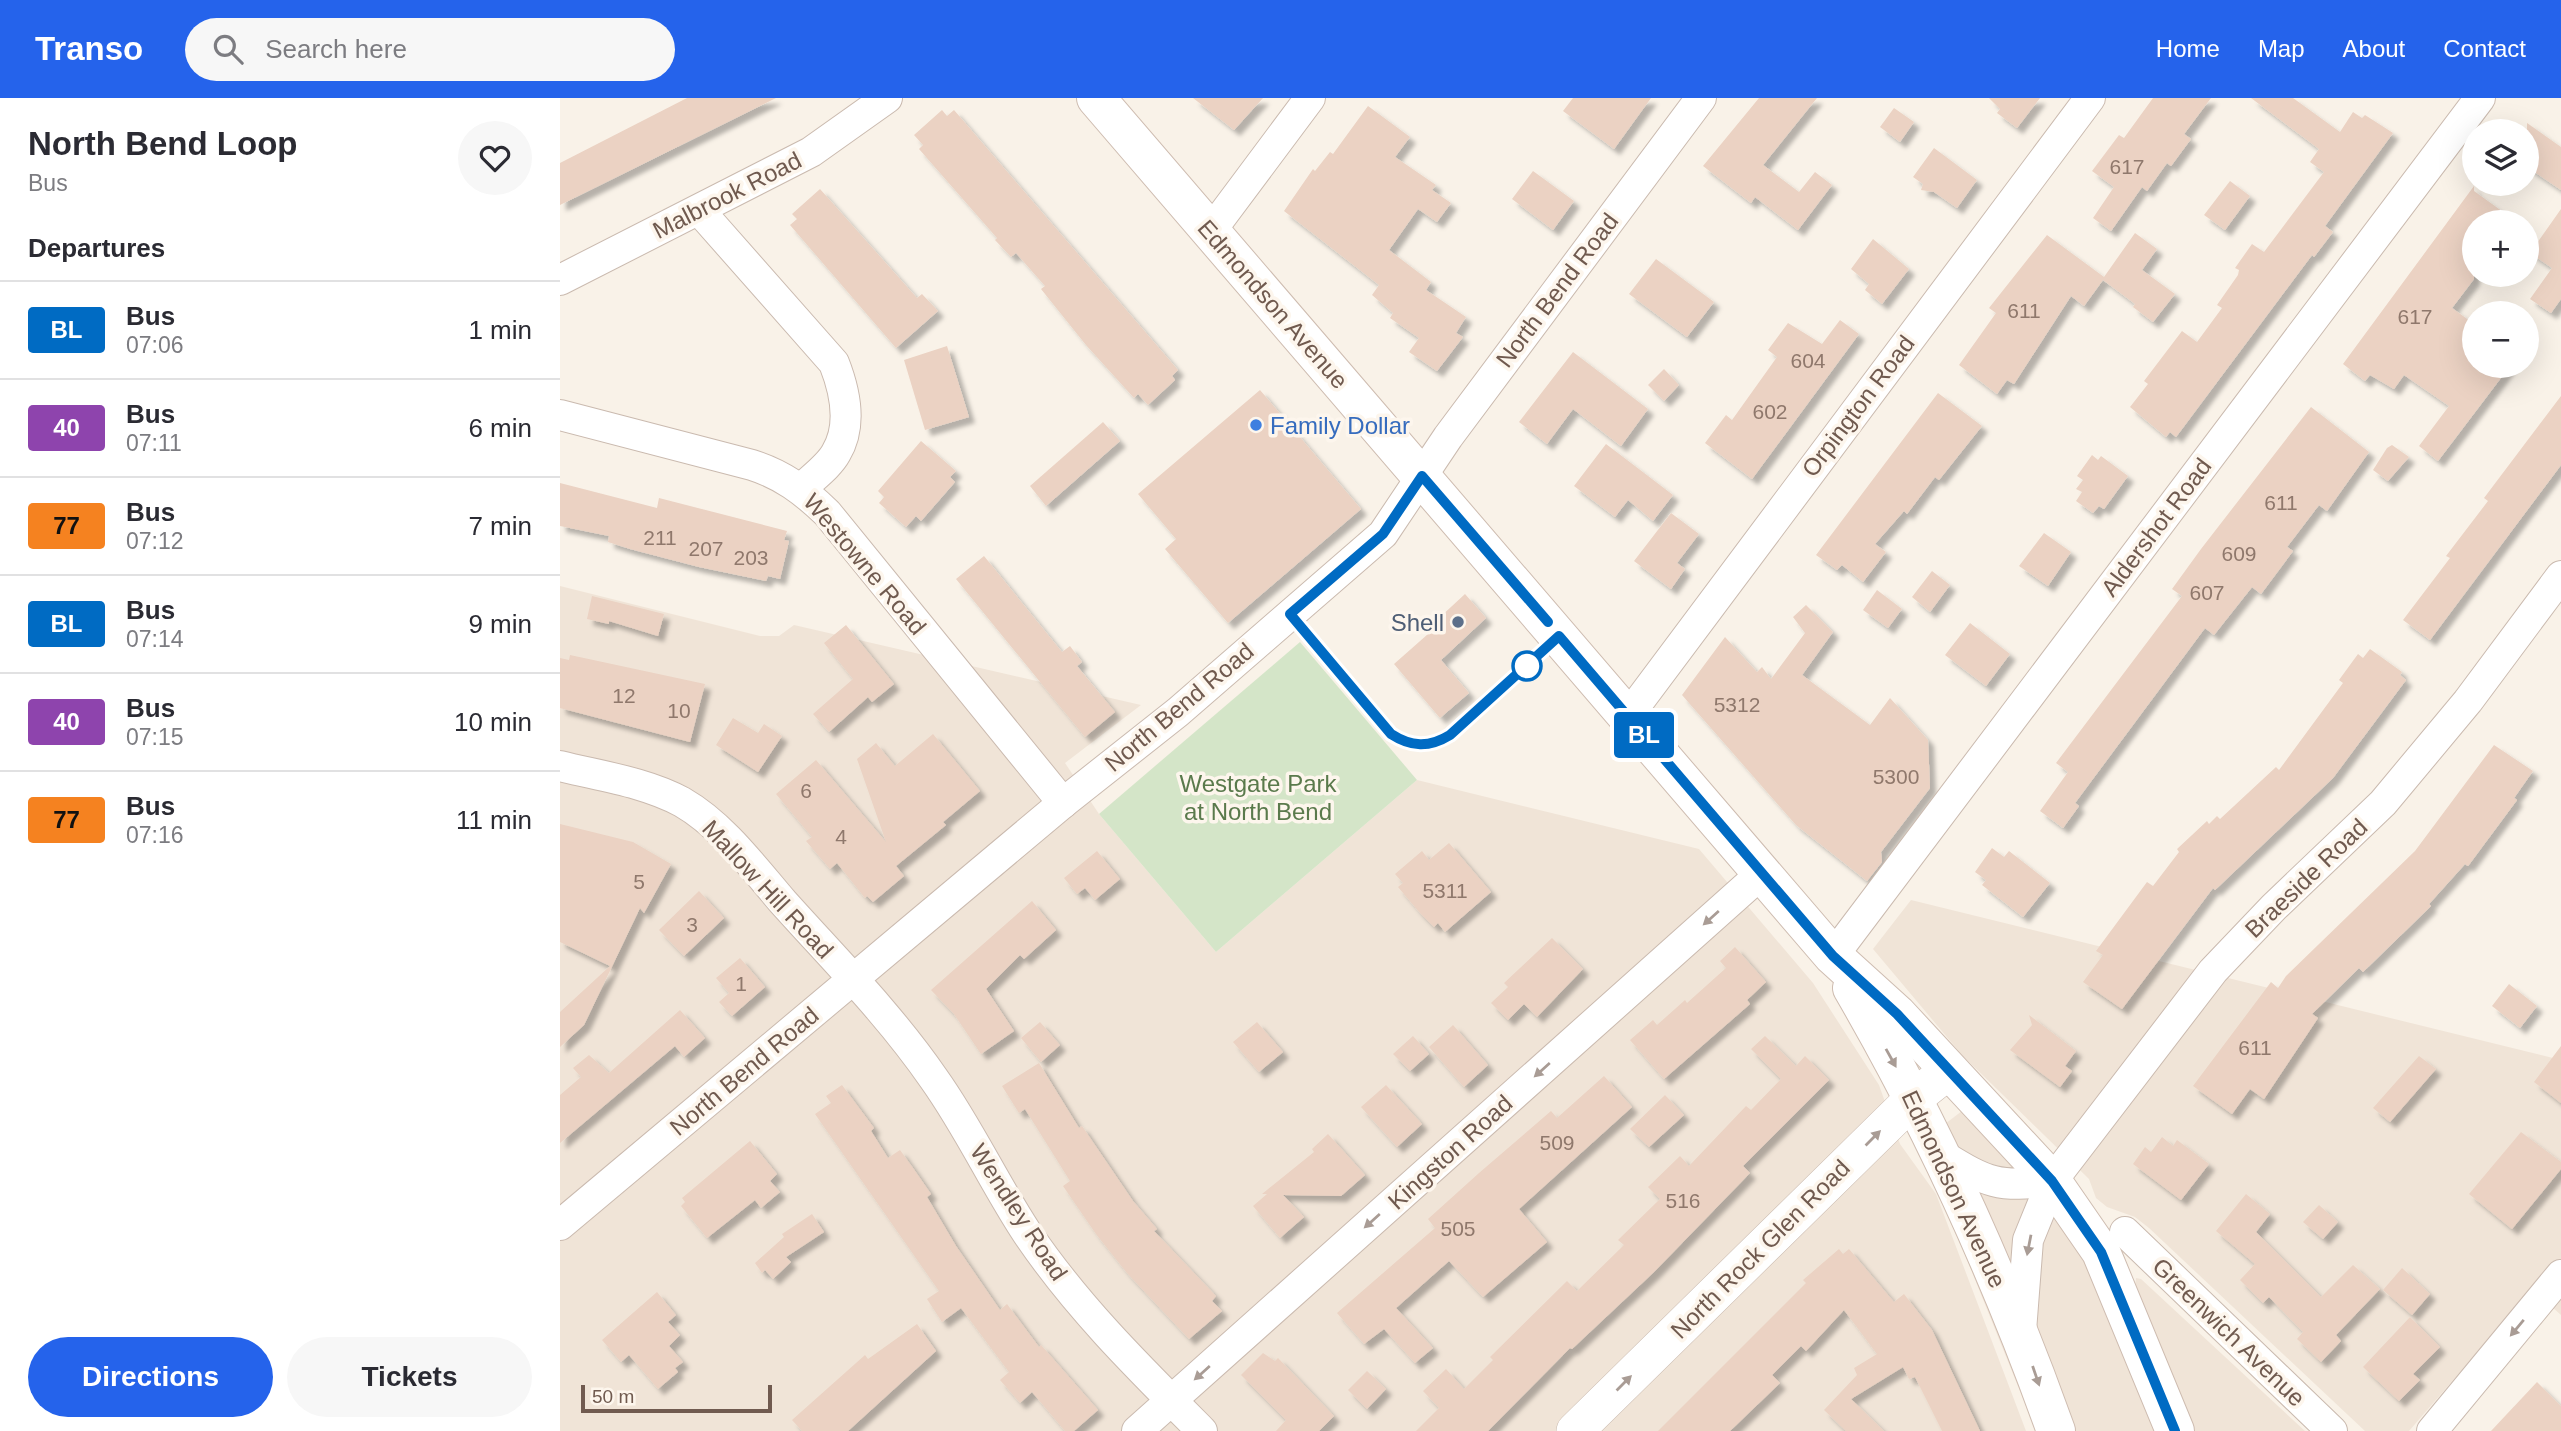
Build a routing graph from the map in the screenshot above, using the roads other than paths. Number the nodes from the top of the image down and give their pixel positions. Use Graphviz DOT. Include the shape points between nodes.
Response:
graph roads {
  1 [pos="887,98"];
  2 [pos="1096,98"];
  3 [pos="1310,98"];
  4 [pos="1701,98"];
  5 [pos="2090,98"];
  6 [pos="2480,98"];
  7 [pos="699,211"];
  8 [pos="1210,232"];
  9 [pos="560,280"];
  10 [pos="560,415"];
  11 [pos="1422,476"];
  12 [pos="801,489"];
  13 [pos="2561,576"];
  14 [pos="1628,716"];
  15 [pos="560,766"];
  16 [pos="1063,803"];
  17 [pos="1762,873"];
  18 [pos="1833,956"];
  19 [pos="852,980"];
  20 [pos="1948,1071"];
  21 [pos="1914,1098"];
  22 [pos="1942,1155"];
  23 [pos="2052,1181"];
  24 [pos="560,1225"];
  25 [pos="2125,1232"];
  26 [pos="2561,1275"];
  27 [pos="2021,1333"];
  28 [pos="1171,1401"];
  29 [pos="1137,1431"];
  30 [pos="1202,1431"];
  31 [pos="1575,1431"];
  32 [pos="2056,1431"];
  33 [pos="2175,1431"];
  34 [pos="2332,1431"];
  35 [pos="2432,1431"];
  1 -- 7 [label="street, Malbrook Road" via="811,152"];
  2 -- 8 [label="main road, Edmondson Avenue"];
  3 -- 8 [label="street"];
  4 -- 11 [label="street, North Bend Road"];
  5 -- 14 [label="street, Orpington Road"];
  6 -- 18 [label="street, Aldershot Road"];
  7 -- 9 [label="street, Malbrook Road"];
  7 -- 12 [label="street" via="834,363 843,386 846,408 836,454"];
  8 -- 11 [label="main road, Edmondson Avenue"];
  10 -- 12 [label="street, Westowne Road" via="751,465 781,475"];
  11 -- 14 [label="main road, Edmondson Avenue"];
  11 -- 16 [label="street, North Bend Road" via="1383,534 1187,704"];
  12 -- 16 [label="street, Westowne Road" via="827,513"];
  13 -- 23 [label="street, Braeside Road" via="2468,701 2383,803 2213,971"];
  14 -- 17 [label="main road, Edmondson Avenue"];
  15 -- 19 [label="street, Mallow Hill Road" via="651,789 700,815 742,855"];
  16 -- 19 [label="street, North Bend Road"];
  17 -- 18 [label="main road, Edmondson Avenue"];
  17 -- 28 [label="street, Kingston Road, one-way"];
  18 -- 20 [label="main road, Edmondson Avenue" via="1897,1014"];
  18 -- 21 [label="main road, Edmondson Avenue, one-way"];
  19 -- 24 [label="street, North Bend Road"];
  19 -- 28 [label="street, Wendley Road" via="935,1080 1026,1231 1064,1284"];
  20 -- 21 [label="street, North Rock Glen Road"];
  20 -- 23 [label="main road, Edmondson Avenue"];
  21 -- 22 [label="main road, Edmondson Avenue"];
  31 -- 21 [label="street, North Rock Glen Road, one-way"];
  22 -- 23 [label="street" via="1995,1183"];
  22 -- 27 [label="main road, Edmondson Avenue"];
  23 -- 27 [label="street, Braeside Road, one-way" via="2028,1240"];
  23 -- 33 [label="main road, Edmondson Avenue" via="2101,1252"];
  25 -- 34 [label="street, Greenwich Avenue"];
  26 -- 35 [label="street, one-way"];
  27 -- 32 [label="main road, Edmondson Avenue, one-way"];
  28 -- 29 [label="street, Kingston Road"];
  28 -- 30 [label="street, Wendley Road"];
}
